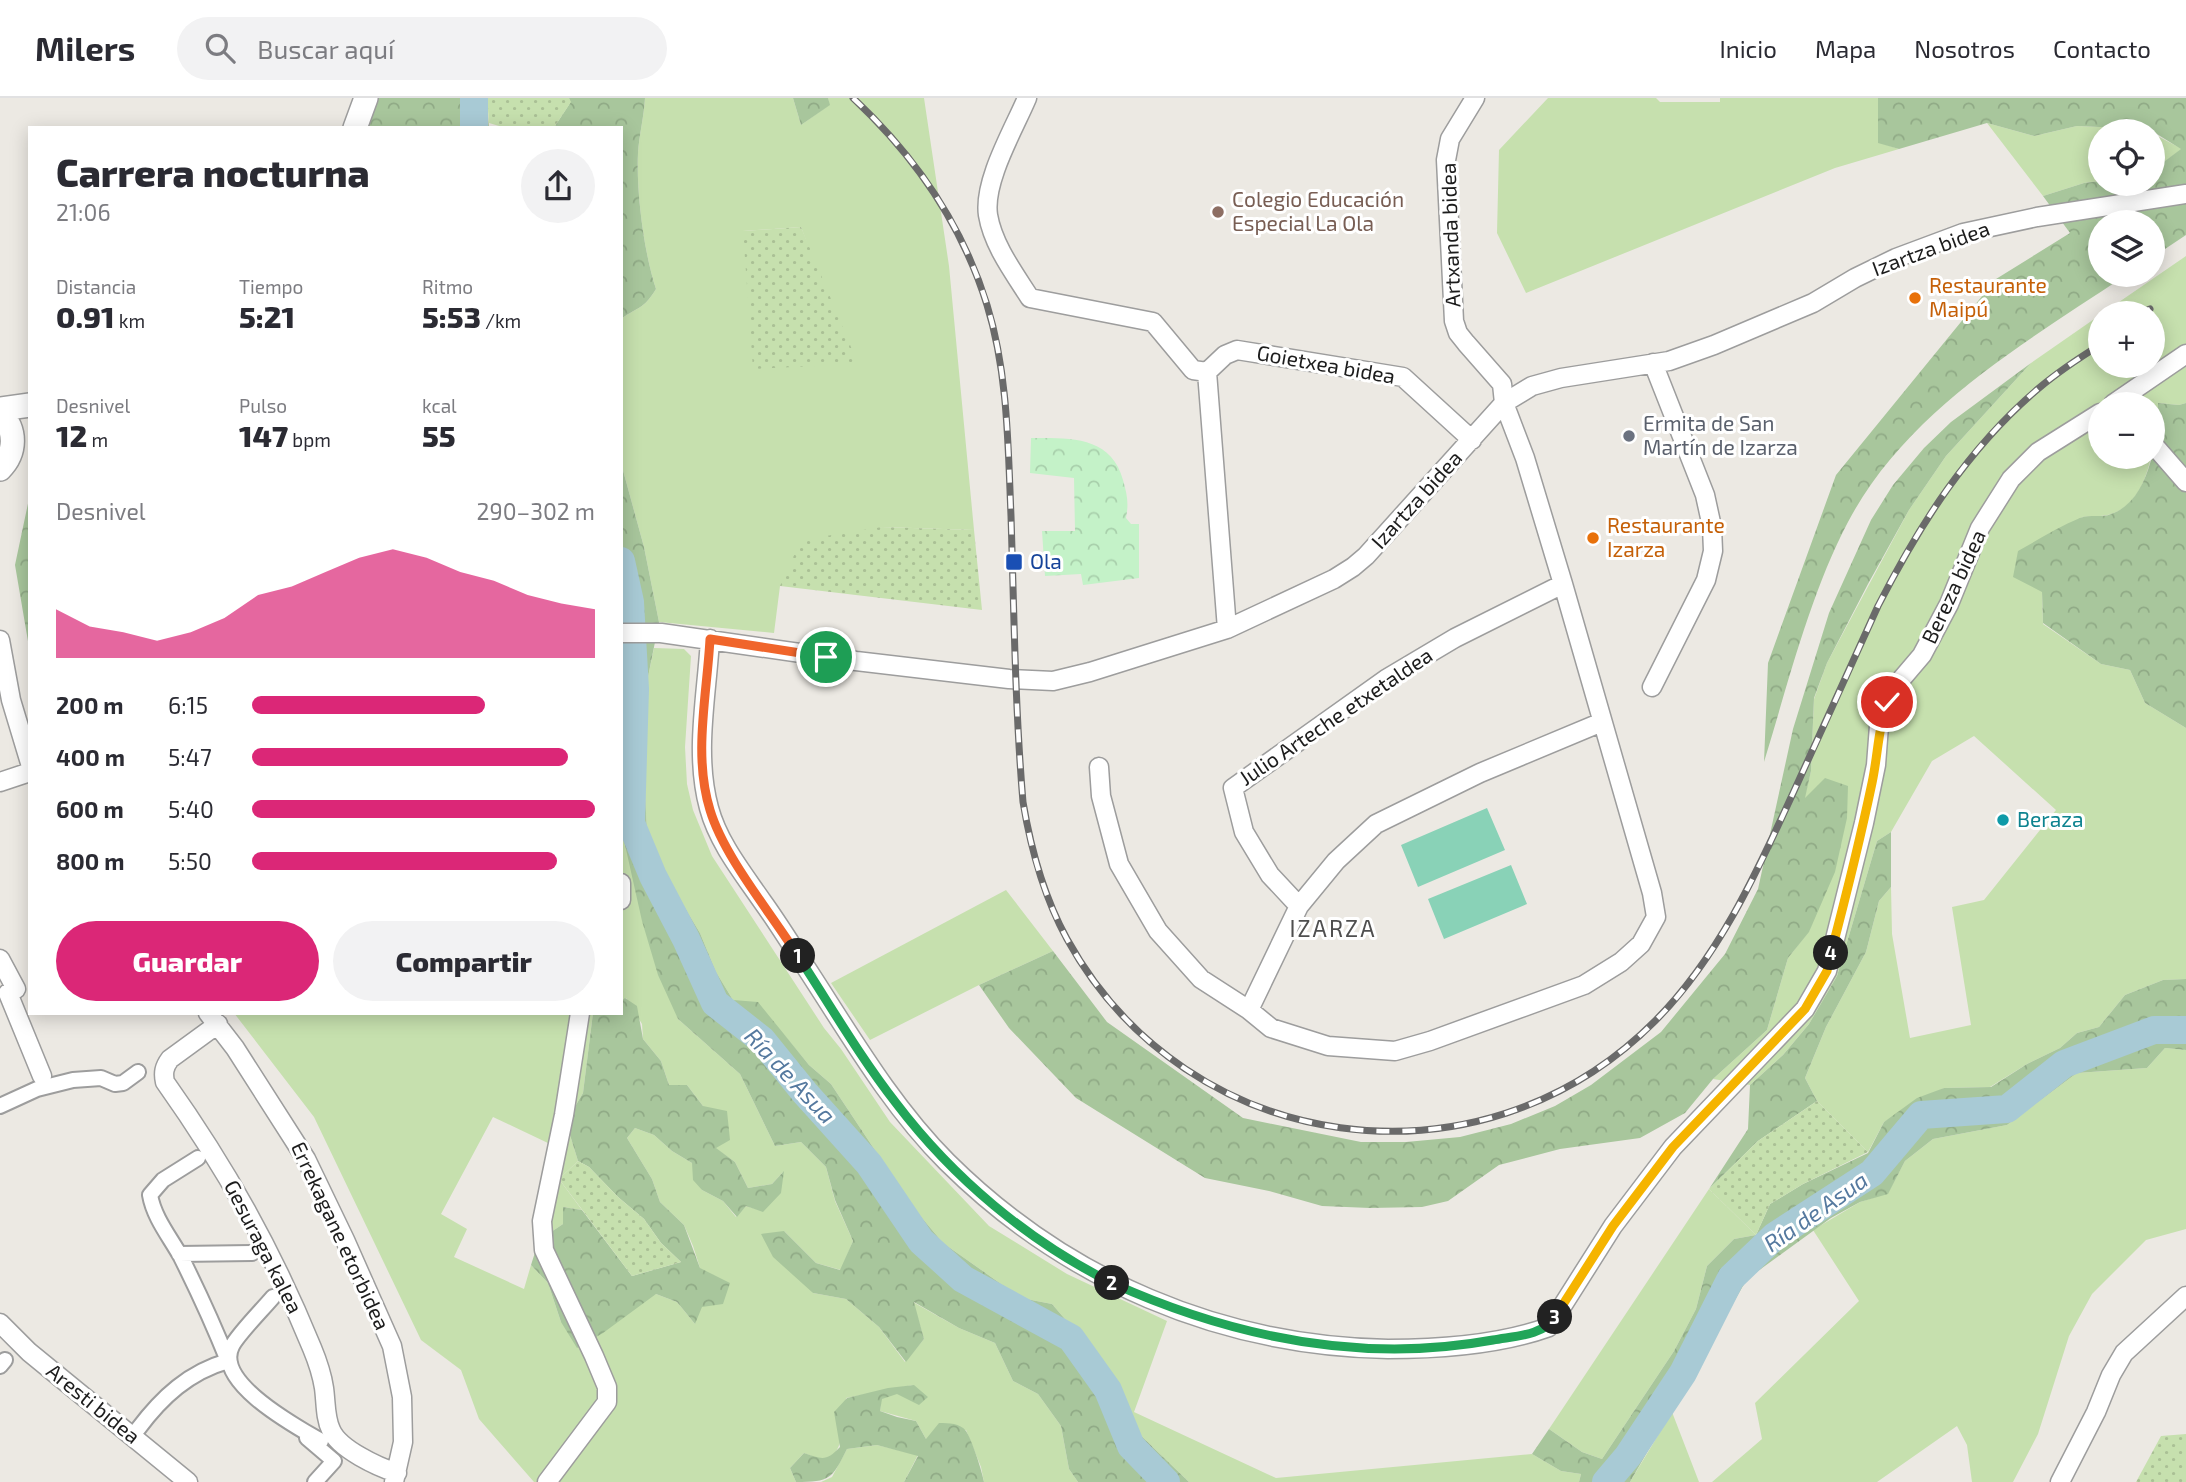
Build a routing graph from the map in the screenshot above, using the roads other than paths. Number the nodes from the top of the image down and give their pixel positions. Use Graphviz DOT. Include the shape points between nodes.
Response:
graph roads {
  1 [pos="366,98"];
  2 [pos="1027,98"];
  3 [pos="1475,98"];
  4 [pos="356,126"];
  5 [pos="2184,195"];
  6 [pos="2186,354"];
  7 [pos="1653,363"];
  8 [pos="1207,372"];
  9 [pos="2135,392"];
  10 [pos="1504,403"];
  11 [pos="28,405"];
  12 [pos="0,411"];
  13 [pos="2088,421"];
  14 [pos="1472,440"];
  15 [pos="2165,458"];
  16 [pos="8,463"];
  17 [pos="2186,482"];
  18 [pos="1563,584"];
  19 [pos="1227,629"];
  20 [pos="623,634"];
  21 [pos="710,639"];
  22 [pos="0,640"];
  23 [pos="1652,687"];
  24 [pos="1602,722"];
  25 [pos="28,756"];
  26 [pos="1099,767"];
  27 [pos="28,773"];
  28 [pos="0,782"];
  29 [pos="1299,906"];
  30 [pos="0,959"];
  31 [pos="13,990"];
  32 [pos="1249,1010"];
  33 [pos="580,1015"];
  34 [pos="213,1019"];
  35 [pos="138,1072"];
  36 [pos="42,1076"];
  37 [pos="0,1106"];
  38 [pos="198,1158"];
  39 [pos="179,1254"];
  40 [pos="252,1254"];
  41 [pos="2186,1296"];
  42 [pos="273,1297"];
  43 [pos="0,1323"];
  44 [pos="228,1361"];
  45 [pos="138,1429"];
  46 [pos="303,1430"];
  47 [pos="321,1441"];
  48 [pos="395,1477"];
  49 [pos="188,1482"];
  50 [pos="316,1482"];
  51 [pos="547,1482"];
  52 [pos="2060,1482"];
  1 -- 4 [label="street"];
  2 -- 8 [label="street" via="990,184 988,215 1004,257 1030,298 1153,322 1193,370"];
  3 -- 10 [label="street, Artxanda bidea" via="1450,139 1446,160 1454,321 1458,333 1502,384"];
  5 -- 7 [label="street, Izartza bidea" via="1963,233 1896,258 1773,322"];
  6 -- 9 [label="street"];
  7 -- 10 [label="street, Izartza bidea" via="1561,377"];
  7 -- 23 [label="street" via="1704,495 1713,551 1706,580"];
  8 -- 14 [label="street, Goietxea bidea" via="1224,355 1237,350 1403,377"];
  8 -- 19 [label="street"];
  10 -- 14 [label="street, Izartza bidea"];
  10 -- 18 [label="street"];
  11 -- 12 [label="street"];
  12 -- 16 [label="street" via="13,436"];
  13 -- 21 [label="street, Bereza bidea" via="2038,452 2011,479 1980,528 1922,655 1887,702 1864,824 1827,971 1805,1009 1673,1147 1613,1226 1549,1326 1475,1343 1405,1349 1309,1344 1251,1333 1175,1310 1065,1257 1000,1210 947,1162 894,1101 719,833 709,808 702,759"];
  14 -- 19 [label="street, Izartza bidea" via="1353,567"];
  15 -- 17 [label="street"];
  18 -- 24 [label="street"];
  18 -- 29 [label="street, Julio Arteche etxetaldea" via="1385,679 1233,788 1244,832 1270,875"];
  19 -- 21 [label="street, Izartza bidea" via="1090,672 1041,682"];
  20 -- 21 [label="street, Izartza bidea"];
  22 -- 25 [label="street" via="11,701"];
  24 -- 29 [label="street" via="1480,773 1376,824 1336,861"];
  24 -- 32 [label="street" via="1656,917 1641,944 1621,962 1584,985 1395,1051 1328,1046 1271,1028"];
  26 -- 32 [label="street" via="1101,796 1119,864 1158,931 1201,979"];
  27 -- 28 [label="street"];
  29 -- 32 [label="street"];
  30 -- 31 [label="street"];
  31 -- 36 [label="street"];
  33 -- 51 [label="street" via="542,1221 543,1240 549,1264 607,1387 607,1402"];
  34 -- 48 [label="street, Errekagane etorbidea" via="306,1159 392,1346 402,1397 403,1442"];
  34 -- 48 [label="street, Gesuraga kalea" via="165,1065 165,1082 208,1142 278,1269 313,1350 331,1431 340,1443"];
  35 -- 37 [label="street" via="115,1084 101,1078 73,1080"];
  38 -- 39 [label="street" via="163,1180 150,1195 152,1209"];
  39 -- 40 [label="street"];
  39 -- 44 [label="street"];
  41 -- 52 [label="street" via="2124,1353"];
  42 -- 44 [label="street" via="231,1347"];
  43 -- 49 [label="street, Aresti bidea"];
  44 -- 45 [label="street" via="173,1389"];
  44 -- 46 [label="street" via="249,1392"];
  46 -- 47 [label="street"];
  46 -- 50 [label="street" via="307,1440 334,1461"];
}
